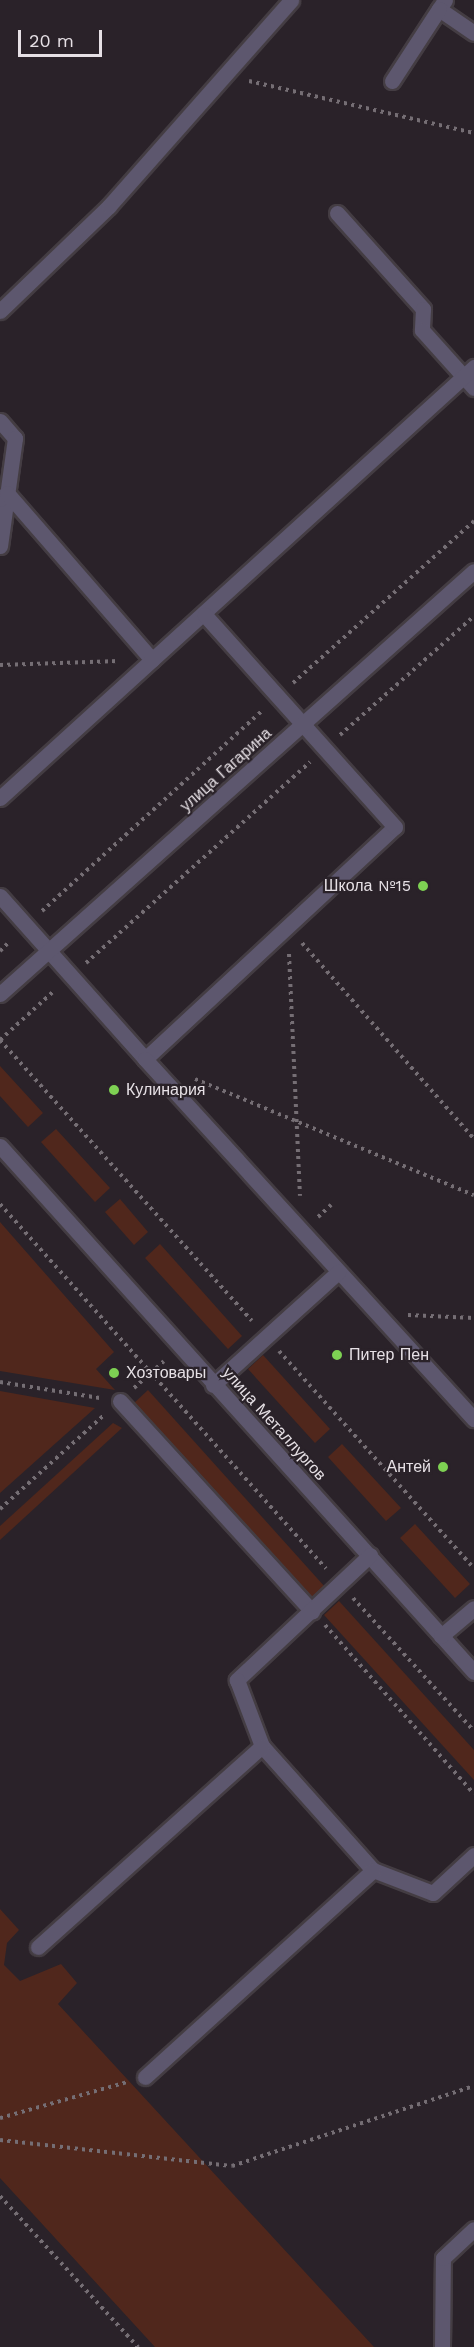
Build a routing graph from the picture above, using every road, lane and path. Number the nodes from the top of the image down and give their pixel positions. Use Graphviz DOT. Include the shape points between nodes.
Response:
graph roads {
  1 [pos="291,0"];
  2 [pos="442,4"];
  3 [pos="474,33"];
  4 [pos="225,75"];
  5 [pos="392,81"];
  6 [pos="474,133"];
  7 [pos="337,213"];
  8 [pos="0,311"];
  9 [pos="469,371"];
  10 [pos="474,388"];
  11 [pos="0,421"];
  12 [pos="3,496"];
  13 [pos="474,521"];
  14 [pos="0,546"];
  15 [pos="474,571"];
  16 [pos="205,615"];
  17 [pos="474,616"];
  18 [pos="152,660"];
  19 [pos="0,665"];
  20 [pos="278,696"];
  21 [pos="304,724"];
  22 [pos="325,748"];
  23 [pos="0,798"];
  24 [pos="0,896"];
  25 [pos="27,925"];
  26 [pos="288,927"];
  27 [pos="0,951"];
  28 [pos="51,952"];
  29 [pos="72,976"];
  30 [pos="0,994"];
  31 [pos="0,1040"];
  32 [pos="145,1059"];
  33 [pos="189,1077"];
  34 [pos="297,1120"];
  35 [pos="474,1139"];
  36 [pos="0,1146"];
  37 [pos="474,1195"];
  38 [pos="0,1204"];
  39 [pos="331,1205"];
  40 [pos="302,1232"];
  41 [pos="338,1272"];
  42 [pos="377,1314"];
  43 [pos="474,1318"];
  44 [pos="266,1337"];
  45 [pos="180,1347"];
  46 [pos="150,1374"];
  47 [pos="0,1382"];
  48 [pos="213,1385"];
  49 [pos="120,1401"];
  50 [pos="474,1419"];
  51 [pos="0,1509"];
  52 [pos="370,1555"];
  53 [pos="474,1568"];
  54 [pos="341,1584"];
  55 [pos="474,1608"];
  56 [pos="312,1611"];
  57 [pos="441,1636"];
  58 [pos="474,1672"];
  59 [pos="474,1731"];
  60 [pos="262,1746"];
  61 [pos="474,1794"];
  62 [pos="474,1855"];
  63 [pos="374,1870"];
  64 [pos="38,1947"];
  65 [pos="145,2077"];
  66 [pos="474,2086"];
  67 [pos="0,2118"];
  68 [pos="0,2140"];
  69 [pos="0,2196"];
  70 [pos="474,2229"];
  71 [pos="138,2347"];
  72 [pos="442,2347"];
  1 -- 4 [label="street"];
  2 -- 3 [label="street"];
  2 -- 5 [label="street"];
  4 -- 6 [label="path"];
  4 -- 8 [label="street" via="109,206"];
  7 -- 9 [label="street" via="423,309 422,330"];
  9 -- 10 [label="street"];
  9 -- 16 [label="street"];
  11 -- 12 [label="street" via="15,438"];
  12 -- 14 [label="street"];
  12 -- 18 [label="street"];
  13 -- 20 [label="path"];
  15 -- 21 [label="street, улица Гагарина"];
  16 -- 18 [label="street"];
  16 -- 20 [label="street"];
  17 -- 22 [label="path"];
  18 -- 19 [label="path"];
  18 -- 23 [label="street"];
  20 -- 21 [label="street"];
  20 -- 25 [label="path"];
  21 -- 22 [label="street"];
  21 -- 28 [label="street, улица Гагарина"];
  22 -- 26 [label="street" via="395,827"];
  22 -- 29 [label="path"];
  24 -- 25 [label="street"];
  25 -- 27 [label="path"];
  25 -- 28 [label="street"];
  26 -- 32 [label="street"];
  26 -- 34 [label="path"];
  26 -- 35 [label="path"];
  28 -- 29 [label="street"];
  28 -- 30 [label="street, улица Гагарина"];
  29 -- 31 [label="path"];
  29 -- 32 [label="street"];
  31 -- 44 [label="path"];
  32 -- 40 [label="street"];
  33 -- 34 [label="path"];
  34 -- 37 [label="path"];
  34 -- 40 [label="path"];
  36 -- 45 [label="street, улица Металлургов"];
  38 -- 46 [label="path"];
  39 -- 40 [label="path"];
  40 -- 41 [label="street"];
  41 -- 42 [label="street"];
  41 -- 44 [label="street"];
  42 -- 43 [label="path"];
  42 -- 50 [label="street"];
  44 -- 48 [label="street"];
  44 -- 53 [label="path"];
  45 -- 46 [label="path"];
  45 -- 48 [label="street, улица Металлургов"];
  46 -- 49 [label="path"];
  46 -- 54 [label="path"];
  47 -- 49 [label="path"];
  48 -- 52 [label="street, улица Металлургов"];
  49 -- 51 [label="path"];
  49 -- 56 [label="street"];
  52 -- 54 [label="street"];
  52 -- 57 [label="street, улица Металлургов"];
  54 -- 56 [label="street"];
  54 -- 59 [label="path"];
  55 -- 57 [label="street"];
  56 -- 60 [label="street" via="237,1680"];
  56 -- 61 [label="path"];
  57 -- 58 [label="street, улица Металлургов"];
  60 -- 63 [label="street"];
  60 -- 64 [label="street"];
  62 -- 63 [label="street" via="433,1893"];
  63 -- 65 [label="street"];
  65 -- 67 [label="path"];
  66 -- 68 [label="path" via="232,2166"];
  69 -- 71 [label="path"];
  70 -- 72 [label="street" via="442,2258"];
}
